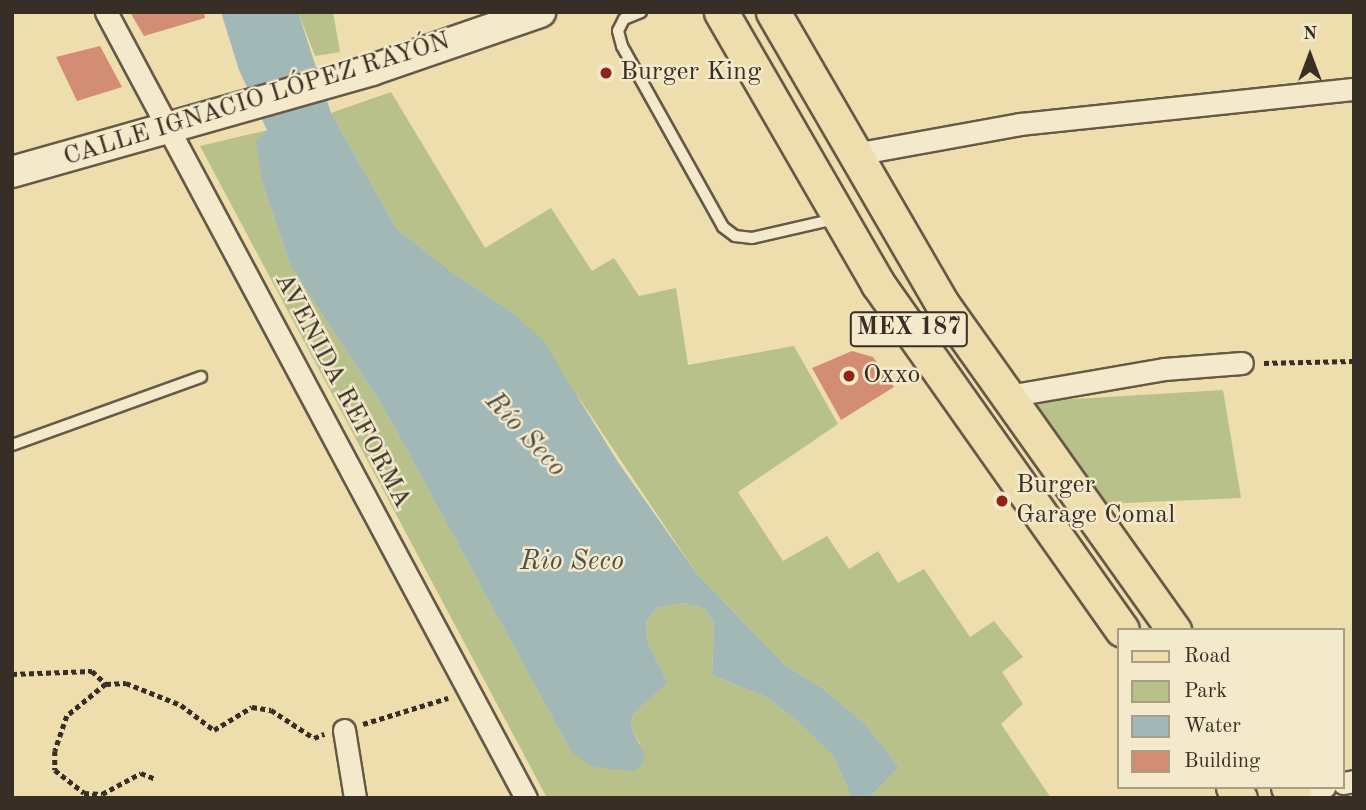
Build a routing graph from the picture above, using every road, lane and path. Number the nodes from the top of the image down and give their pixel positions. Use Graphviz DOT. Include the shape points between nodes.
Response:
graph roads {
  1 [pos="106,12"];
  2 [pos="540,12"];
  3 [pos="641,12"];
  4 [pos="721,12"];
  5 [pos="773,12"];
  6 [pos="622,16"];
  7 [pos="1354,89"];
  8 [pos="170,129"];
  9 [pos="855,154"];
  10 [pos="12,172"];
  11 [pos="840,218"];
  12 [pos="1354,361"];
  13 [pos="1242,363"];
  14 [pos="201,377"];
  15 [pos="1008,396"];
  16 [pos="12,445"];
  17 [pos="1121,628"];
  18 [pos="1173,628"];
  19 [pos="12,674"];
  20 [pos="106,684"];
  21 [pos="469,690"];
  22 [pos="344,730"];
  23 [pos="156,779"];
  24 [pos="355,798"];
  25 [pos="526,798"];
  1 -- 8 [label="street, AVENIDA REFORMA"];
  2 -- 8 [label="main road, CALLE IGNACIO LÓPEZ RAYÓN" via="372,70"];
  3 -- 6 [label="lane"];
  4 -- 11 [label="main road, MEX 187"];
  5 -- 9 [label="main road, MEX 187"];
  6 -- 11 [label="lane" via="618,31 622,46 723,227 735,236 752,238"];
  7 -- 9 [label="street" via="1020,124"];
  8 -- 10 [label="main road, CALLE IGNACIO LÓPEZ RAYÓN"];
  8 -- 21 [label="street, AVENIDA REFORMA"];
  9 -- 15 [label="main road, MEX 187" via="943,305"];
  11 -- 17 [label="main road, MEX 187" via="878,284"];
  12 -- 13 [label="path"];
  13 -- 15 [label="street" via="1164,369"];
  14 -- 16 [label="lane"];
  15 -- 18 [label="main road, MEX 187"];
  19 -- 20 [label="path" via="92,671"];
  20 -- 22 [label="path" via="126,683 181,705 215,730 252,707 271,710 314,738"];
  20 -- 23 [label="path" via="67,716 55,751 55,770 84,793 102,794 141,773"];
  21 -- 22 [label="path"];
  21 -- 25 [label="street, AVENIDA REFORMA"];
  22 -- 24 [label="street"];
}
